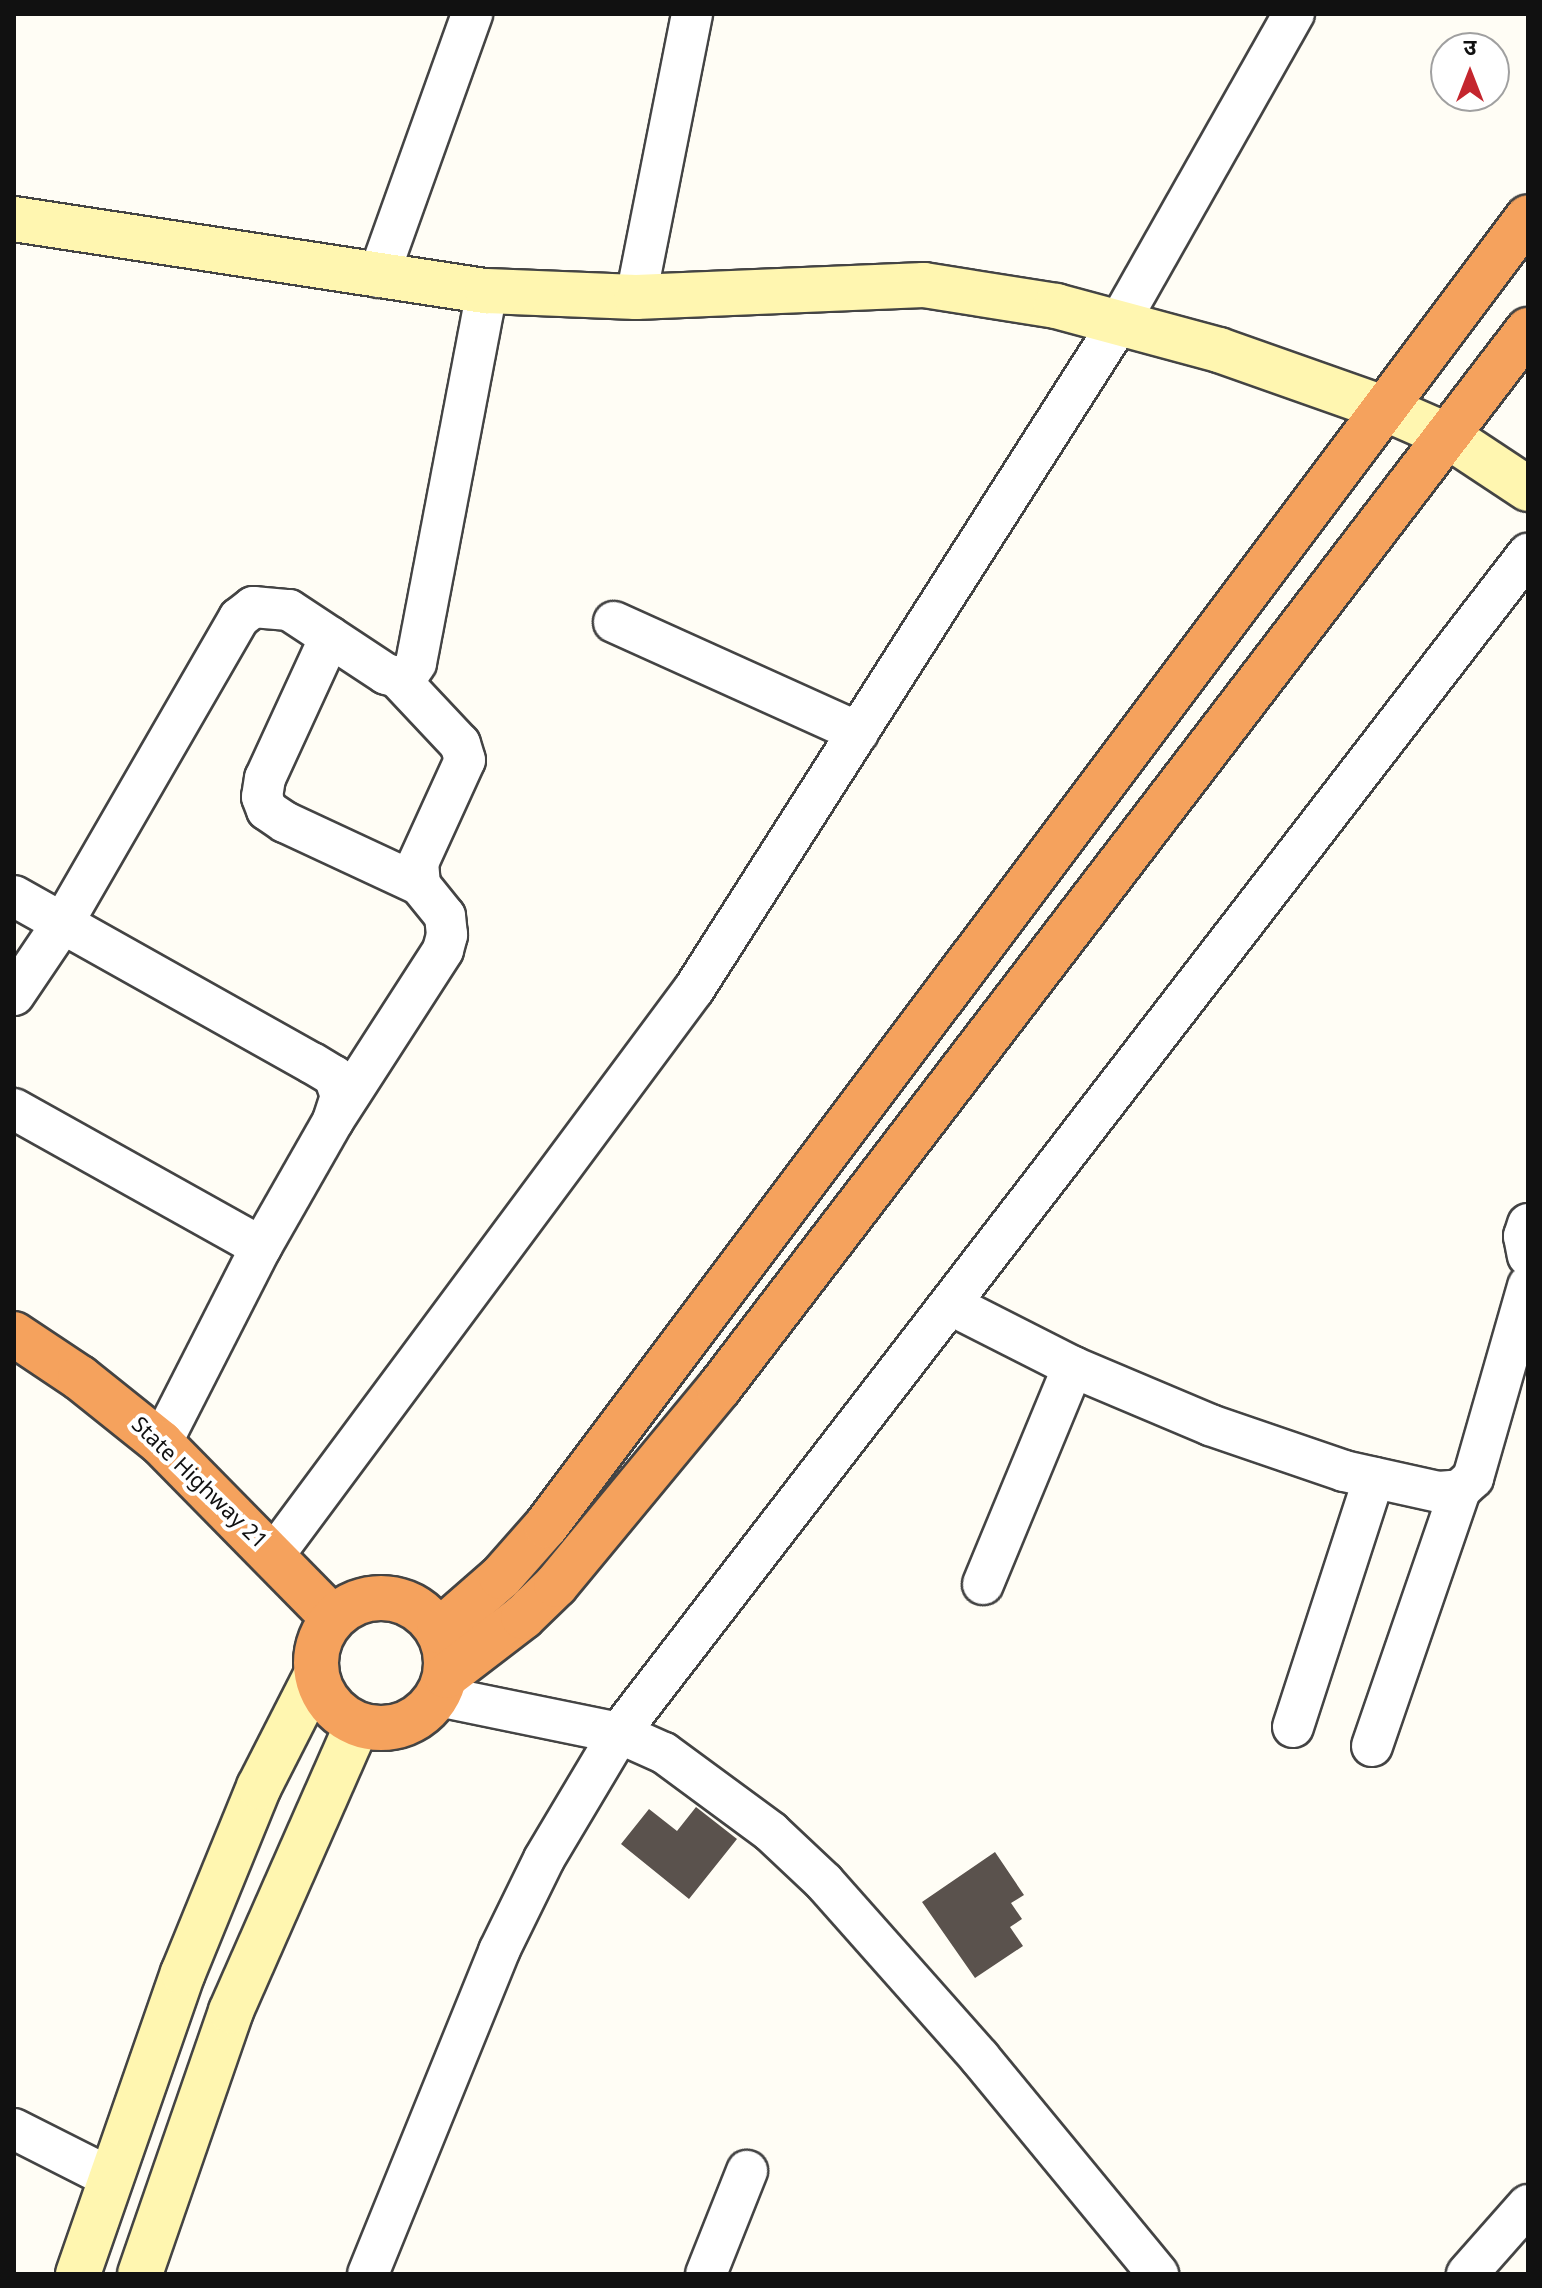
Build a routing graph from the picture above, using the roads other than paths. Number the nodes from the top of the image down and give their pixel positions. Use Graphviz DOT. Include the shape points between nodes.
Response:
graph roads {
  1 [pos="472,14"];
  2 [pos="692,14"];
  3 [pos="1294,14"];
  4 [pos="1528,217"];
  5 [pos="14,219"];
  6 [pos="378,277"];
  7 [pos="487,291"];
  8 [pos="636,297"];
  9 [pos="1120,321"];
  10 [pos="1528,330"];
  11 [pos="1384,408"];
  12 [pos="1448,436"];
  13 [pos="1528,489"];
  14 [pos="1528,554"];
  15 [pos="614,622"];
  16 [pos="330,637"];
  17 [pos="397,677"];
  18 [pos="858,732"];
  19 [pos="420,885"];
  20 [pos="14,896"];
  21 [pos="64,921"];
  22 [pos="14,995"];
  23 [pos="14,1109"];
  24 [pos="333,1121"];
  25 [pos="1528,1224"];
  26 [pos="261,1247"];
  27 [pos="1528,1256"];
  28 [pos="1528,1286"];
  29 [pos="951,1305"];
  30 [pos="14,1334"];
  31 [pos="1073,1367"];
  32 [pos="161,1443"];
  33 [pos="1374,1478"];
  34 [pos="1460,1490"];
  35 [pos="273,1556"];
  36 [pos="983,1584"];
  37 [pos="333,1618"];
  38 [pos="439,1631"];
  39 [pos="316,1675"];
  40 [pos="442,1686"];
  41 [pos="357,1725"];
  42 [pos="1293,1727"];
  43 [pos="619,1733"];
  44 [pos="1372,1746"];
  45 [pos="14,2129"];
  46 [pos="747,2171"];
  47 [pos="109,2177"];
  48 [pos="1528,2205"];
  49 [pos="78,2274"];
  50 [pos="140,2274"];
  51 [pos="368,2274"];
  52 [pos="706,2274"];
  53 [pos="1158,2274"];
  54 [pos="1467,2274"];
  1 -- 6 [label="street"];
  2 -- 8 [label="street"];
  3 -- 9 [label="street"];
  4 -- 11 [label="highway"];
  5 -- 6 [label="main road"];
  6 -- 7 [label="main road"];
  7 -- 8 [label="main road"];
  7 -- 17 [label="street" via="416,663 409,674"];
  8 -- 9 [label="main road" via="924,285"];
  9 -- 11 [label="main road"];
  9 -- 18 [label="street"];
  10 -- 12 [label="highway"];
  11 -- 12 [label="main road"];
  11 -- 38 [label="highway" via="546,1526 501,1577"];
  12 -- 13 [label="main road"];
  12 -- 40 [label="highway" via="719,1388 556,1585"];
  14 -- 29 [label="street"];
  15 -- 18 [label="street"];
  16 -- 17 [label="street"];
  16 -- 19 [label="street" via="265,778 262,797 267,810 285,822"];
  16 -- 21 [label="street" via="289,610 273,606 253,607 239,618"];
  17 -- 19 [label="street" via="460,744 465,760 418,863"];
  18 -- 35 [label="street" via="694,989"];
  19 -- 24 [label="street" via="445,916 443,950"];
  20 -- 21 [label="street"];
  21 -- 22 [label="street"];
  21 -- 24 [label="street" via="334,1076 341,1096"];
  23 -- 26 [label="street"];
  24 -- 26 [label="street"];
  25 -- 27 [label="street"];
  26 -- 32 [label="street"];
  28 -- 34 [label="street" via="1473,1478"];
  29 -- 31 [label="street"];
  29 -- 43 [label="street"];
  30 -- 32 [label="highway, State Highway 21"];
  31 -- 33 [label="street" via="1210,1425"];
  31 -- 36 [label="street"];
  32 -- 35 [label="highway, State Highway 21"];
  33 -- 34 [label="street" via="1439,1492"];
  33 -- 42 [label="street"];
  34 -- 44 [label="street"];
  35 -- 37 [label="highway, State Highway 21"];
  37 -- 38 [label="highway" via="359,1601 389,1598 418,1609"];
  37 -- 39 [label="highway" via="317,1644"];
  38 -- 40 [label="highway" via="446,1653"];
  39 -- 41 [label="highway" via="324,1696"];
  39 -- 47 [label="main road" via="253,1802 183,1973"];
  40 -- 41 [label="highway" via="417,1718 388,1729"];
  40 -- 43 [label="street"];
  41 -- 50 [label="main road" via="231,2011"];
  43 -- 51 [label="street" via="544,1859 499,1951"];
  43 -- 53 [label="street" via="664,1753 699,1777 771,1832 824,1882 980,2058"];
  45 -- 47 [label="street"];
  46 -- 52 [label="street"];
  47 -- 49 [label="main road"];
  48 -- 54 [label="street"];
}
